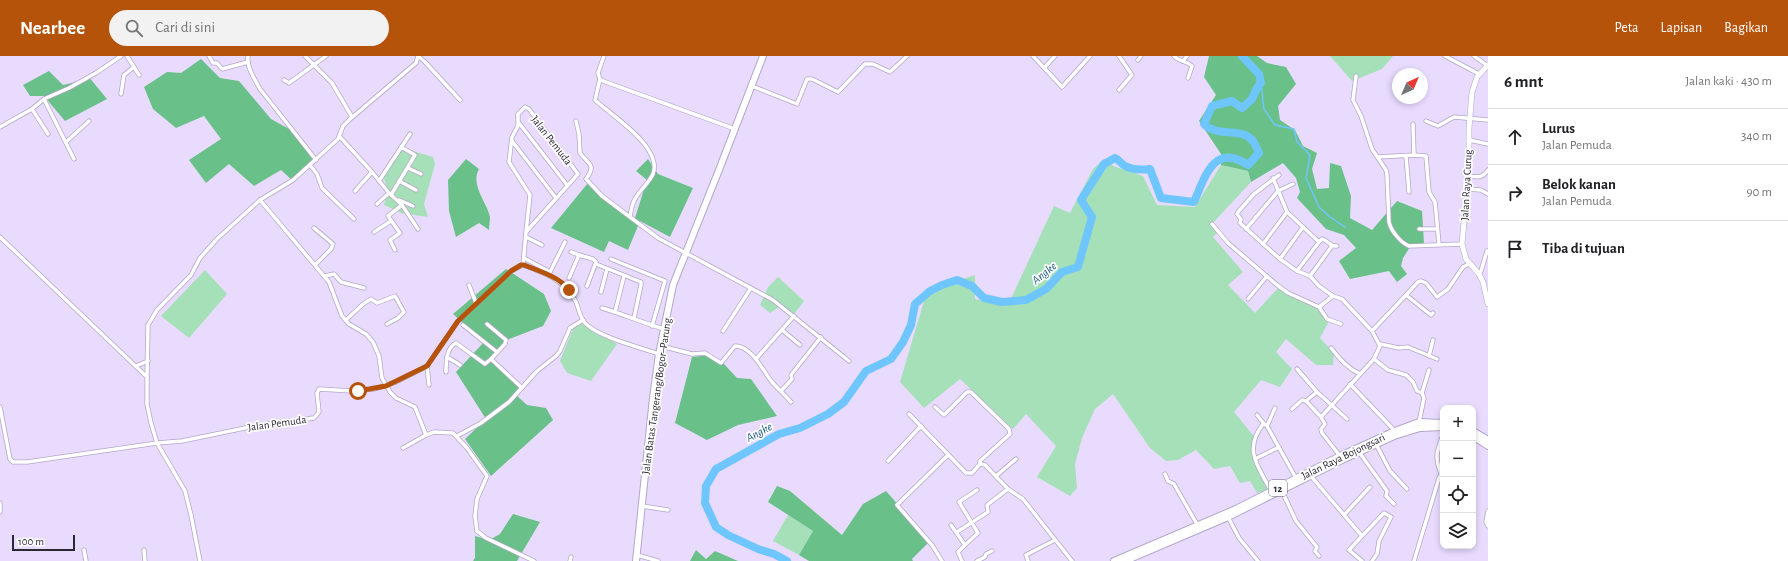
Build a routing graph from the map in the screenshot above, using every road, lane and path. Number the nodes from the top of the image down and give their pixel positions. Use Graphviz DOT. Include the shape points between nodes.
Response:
graph roads {
  1 [pos="121,56"];
  2 [pos="127,56"];
  3 [pos="209,56"];
  4 [pos="248,56"];
  5 [pos="305,56"];
  6 [pos="326,56"];
  7 [pos="418,56"];
  8 [pos="604,56"];
  9 [pos="763,56"];
  10 [pos="906,56"];
  11 [pos="1033,56"];
  12 [pos="1055,56"];
  13 [pos="1090,56"];
  14 [pos="1119,56"];
  15 [pos="1142,56"];
  16 [pos="1174,56"];
  17 [pos="1187,56"];
  18 [pos="1445,56"];
  19 [pos="1474,56"];
  20 [pos="1138,60"];
  21 [pos="1183,61"];
  22 [pos="248,62"];
  23 [pos="314,65"];
  24 [pos="1488,66"];
  25 [pos="134,67"];
  26 [pos="1044,68"];
  27 [pos="1479,74"];
  28 [pos="139,76"];
  29 [pos="1356,76"];
  30 [pos="1188,78"];
  31 [pos="600,79"];
  32 [pos="284,80"];
  33 [pos="752,86"];
  34 [pos="1119,90"];
  35 [pos="121,94"];
  36 [pos="44,99"];
  37 [pos="460,100"];
  38 [pos="32,109"];
  39 [pos="352,117"];
  40 [pos="1470,117"];
  41 [pos="90,120"];
  42 [pos="1488,120"];
  43 [pos="576,121"];
  44 [pos="1426,121"];
  45 [pos="519,123"];
  46 [pos="1413,124"];
  47 [pos="0,127"];
  48 [pos="735,129"];
  49 [pos="48,134"];
  50 [pos="410,134"];
  51 [pos="340,137"];
  52 [pos="1469,140"];
  53 [pos="512,141"];
  54 [pos="66,142"];
  55 [pos="1488,144"];
  56 [pos="401,147"];
  57 [pos="1414,155"];
  58 [pos="1406,156"];
  59 [pos="1378,157"];
  60 [pos="74,159"];
  61 [pos="316,160"];
  62 [pos="310,165"];
  63 [pos="408,168"];
  64 [pos="1488,170"];
  65 [pos="372,172"];
  66 [pos="420,174"];
  67 [pos="1279,175"];
  68 [pos="1468,176"];
  69 [pos="1272,178"];
  70 [pos="379,181"];
  71 [pos="399,181"];
  72 [pos="1293,184"];
  73 [pos="567,185"];
  74 [pos="1467,189"];
  75 [pos="416,190"];
  76 [pos="355,191"];
  77 [pos="1278,191"];
  78 [pos="1409,192"];
  79 [pos="390,194"];
  80 [pos="1488,194"];
  81 [pos="556,198"];
  82 [pos="397,199"];
  83 [pos="260,200"];
  84 [pos="377,204"];
  85 [pos="402,205"];
  86 [pos="414,206"];
  87 [pos="1287,212"];
  88 [pos="630,216"];
  89 [pos="354,219"];
  90 [pos="391,221"];
  91 [pos="1212,224"];
  92 [pos="1303,227"];
  93 [pos="314,228"];
  94 [pos="418,229"];
  95 [pos="1246,229"];
  96 [pos="1419,229"];
  97 [pos="1437,229"];
  98 [pos="374,232"];
  99 [pos="526,232"];
  100 [pos="0,236"];
  101 [pos="526,238"];
  102 [pos="565,242"];
  103 [pos="1319,242"];
  104 [pos="1263,244"];
  105 [pos="1438,244"];
  106 [pos="1462,244"];
  107 [pos="542,245"];
  108 [pos="1332,246"];
  109 [pos="1337,246"];
  110 [pos="395,250"];
  111 [pos="1487,251"];
  112 [pos="571,252"];
  113 [pos="685,253"];
  114 [pos="579,255"];
  115 [pos="524,258"];
  116 [pos="611,259"];
  117 [pos="1280,259"];
  118 [pos="596,264"];
  119 [pos="1469,264"];
  120 [pos="315,265"];
  121 [pos="523,265"];
  122 [pos="607,269"];
  123 [pos="1297,271"];
  124 [pos="549,273"];
  125 [pos="1479,274"];
  126 [pos="325,276"];
  127 [pos="624,276"];
  128 [pos="1267,276"];
  129 [pos="1310,276"];
  130 [pos="569,278"];
  131 [pos="665,281"];
  132 [pos="469,285"];
  133 [pos="673,285"];
  134 [pos="587,286"];
  135 [pos="364,288"];
  136 [pos="750,288"];
  137 [pos="601,292"];
  138 [pos="1406,295"];
  139 [pos="1333,296"];
  140 [pos="1248,299"];
  141 [pos="476,303"];
  142 [pos="1488,304"];
  143 [pos="1320,307"];
  144 [pos="602,308"];
  145 [pos="615,312"];
  146 [pos="1433,313"];
  147 [pos="794,316"];
  148 [pos="634,318"];
  149 [pos="346,320"];
  150 [pos="583,320"];
  151 [pos="387,324"];
  152 [pos="487,324"];
  153 [pos="1341,324"];
  154 [pos="463,325"];
  155 [pos="652,326"];
  156 [pos="664,329"];
  157 [pos="782,330"];
  158 [pos="723,331"];
  159 [pos="1372,331"];
  160 [pos="821,337"];
  161 [pos="1433,340"];
  162 [pos="1380,344"];
  163 [pos="800,345"];
  164 [pos="661,346"];
  165 [pos="1331,348"];
  166 [pos="497,352"];
  167 [pos="659,354"];
  168 [pos="1429,356"];
  169 [pos="447,357"];
  170 [pos="491,359"];
  171 [pos="756,359"];
  172 [pos="1374,359"];
  173 [pos="1437,359"];
  174 [pos="148,361"];
  175 [pos="849,361"];
  176 [pos="460,365"];
  177 [pos="136,366"];
  178 [pos="427,366"];
  179 [pos="1297,369"];
  180 [pos="1429,370"];
  181 [pos="446,372"];
  182 [pos="1360,374"];
  183 [pos="147,377"];
  184 [pos="1350,384"];
  185 [pos="429,385"];
  186 [pos="386,386"];
  187 [pos="522,388"];
  188 [pos="781,391"];
  189 [pos="1317,392"];
  190 [pos="1422,393"];
  191 [pos="1306,401"];
  192 [pos="791,402"];
  193 [pos="0,407"];
  194 [pos="935,407"];
  195 [pos="1332,407"];
  196 [pos="1275,408"];
  197 [pos="1292,409"];
  198 [pos="909,414"];
  199 [pos="1257,415"];
  200 [pos="1322,417"];
  201 [pos="1347,419"];
  202 [pos="1419,422"];
  203 [pos="1440,422"];
  204 [pos="1263,424"];
  205 [pos="921,426"];
  206 [pos="1267,426"];
  207 [pos="1440,427"];
  208 [pos="1396,431"];
  209 [pos="1476,433"];
  210 [pos="426,435"];
  211 [pos="457,436"];
  212 [pos="1476,438"];
  213 [pos="1488,440"];
  214 [pos="157,443"];
  215 [pos="1376,444"];
  216 [pos="1440,446"];
  217 [pos="1488,446"];
  218 [pos="1279,447"];
  219 [pos="403,448"];
  220 [pos="1359,452"];
  221 [pos="948,455"];
  222 [pos="1340,456"];
  223 [pos="1255,458"];
  224 [pos="1016,459"];
  225 [pos="888,461"];
  226 [pos="980,464"];
  227 [pos="1440,469"];
  228 [pos="1166,474"];
  229 [pos="1309,475"];
  230 [pos="996,476"];
  231 [pos="1440,477"];
  232 [pos="1297,480"];
  233 [pos="1370,487"];
  234 [pos="1008,489"];
  235 [pos="1407,489"];
  236 [pos="977,490"];
  237 [pos="1271,491"];
  238 [pos="1282,491"];
  239 [pos="0,503"];
  240 [pos="1394,504"];
  241 [pos="642,506"];
  242 [pos="668,510"];
  243 [pos="1488,511"];
  244 [pos="0,512"];
  245 [pos="1344,515"];
  246 [pos="1228,517"];
  247 [pos="972,522"];
  248 [pos="952,525"];
  249 [pos="1488,526"];
  250 [pos="1198,527"];
  251 [pos="957,532"];
  252 [pos="1362,536"];
  253 [pos="1055,540"];
  254 [pos="965,545"];
  255 [pos="84,550"];
  256 [pos="144,550"];
  257 [pos="992,551"];
  258 [pos="1319,556"];
  259 [pos="636,558"];
  260 [pos="86,561"];
  261 [pos="145,561"];
  262 [pos="200,561"];
  263 [pos="534,561"];
  264 [pos="658,561"];
  265 [pos="942,561"];
  266 [pos="962,561"];
  267 [pos="977,561"];
  268 [pos="1028,561"];
  269 [pos="1072,561"];
  270 [pos="1114,561"];
  271 [pos="1125,561"];
  272 [pos="1258,561"];
  273 [pos="1362,561"];
  274 [pos="1372,561"];
  275 [pos="1414,561"];
  1 -- 36 [label="street" via="73,86"];
  2 -- 25 [label="street"];
  3 -- 22 [label="street" via="213,63 217,63 222,69"];
  4 -- 22 [label="street"];
  5 -- 23 [label="street"];
  6 -- 23 [label="street"];
  7 -- 37 [label="street"];
  7 -- 39 [label="street" via="416,63"];
  8 -- 31 [label="street" via="598,73"];
  9 -- 33 [label="main road, Jalan Batas Tangerang/Bogor–Parung"];
  10 -- 33 [label="street" via="890,72 873,64 866,64 838,92 807,79 797,104"];
  11 -- 26 [label="street"];
  12 -- 26 [label="street"];
  13 -- 26 [label="street" via="1062,87"];
  14 -- 34 [label="street" via="1132,74"];
  15 -- 20 [label="street"];
  16 -- 21 [label="street"];
  17 -- 21 [label="street"];
  18 -- 27 [label="street"];
  19 -- 24 [label="street"];
  21 -- 30 [label="street" via="1192,66"];
  22 -- 61 [label="street" via="260,89"];
  23 -- 32 [label="street" via="289,83"];
  23 -- 39 [label="street" via="332,84"];
  24 -- 27 [label="main road, Jalan Raya Curug"];
  25 -- 28 [label="street"];
  25 -- 35 [label="street" via="124,75"];
  27 -- 40 [label="main road, Jalan Raya Curug" via="1472,92"];
  29 -- 59 [label="street" via="1353,100 1372,149"];
  31 -- 48 [label="street"];
  31 -- 88 [label="street" via="594,100 635,132 647,147 653,161 653,174 635,197"];
  33 -- 48 [label="main road, Jalan Batas Tangerang/Bogor–Parung"];
  36 -- 38 [label="street"];
  36 -- 54 [label="street"];
  38 -- 47 [label="street"];
  38 -- 49 [label="street"];
  39 -- 51 [label="street" via="343,126"];
  40 -- 42 [label="street"];
  40 -- 44 [label="street" via="1454,117 1438,126"];
  40 -- 52 [label="main road, Jalan Raya Curug"];
  41 -- 54 [label="street"];
  43 -- 88 [label="street" via="580,152 591,167 586,180 602,196"];
  45 -- 53 [label="street, Jalan Pemuda"];
  45 -- 73 [label="street"];
  45 -- 73 [label="street, Jalan Pemuda" via="518,114 523,108 527,108 578,173"];
  46 -- 57 [label="street"];
  48 -- 113 [label="main road, Jalan Batas Tangerang/Bogor–Parung"];
  50 -- 56 [label="street"];
  51 -- 61 [label="street"];
  51 -- 65 [label="street"];
  52 -- 55 [label="street"];
  52 -- 68 [label="main road, Jalan Raya Curug"];
  53 -- 81 [label="street"];
  53 -- 99 [label="street, Jalan Pemuda" via="509,165 530,194"];
  54 -- 60 [label="street"];
  56 -- 63 [label="street" via="415,155"];
  56 -- 70 [label="street"];
  57 -- 58 [label="street"];
  57 -- 97 [label="street" via="1426,156 1429,192 1435,202"];
  58 -- 59 [label="street"];
  58 -- 78 [label="street"];
  59 -- 105 [label="street" via="1387,174 1391,229 1405,245"];
  61 -- 62 [label="street"];
  62 -- 83 [label="street" via="293,180"];
  62 -- 89 [label="street" via="317,174 322,188"];
  63 -- 66 [label="street"];
  63 -- 71 [label="street"];
  64 -- 68 [label="street" via="1481,177"];
  65 -- 70 [label="street"];
  65 -- 76 [label="street"];
  67 -- 69 [label="street"];
  68 -- 74 [label="main road, Jalan Raya Curug"];
  69 -- 77 [label="street"];
  69 -- 95 [label="street" via="1238,212 1240,223"];
  70 -- 79 [label="street"];
  71 -- 75 [label="street"];
  71 -- 79 [label="street"];
  72 -- 77 [label="street"];
  73 -- 81 [label="street, Jalan Pemuda"];
  74 -- 80 [label="street" via="1481,190"];
  74 -- 106 [label="main road, Jalan Raya Curug"];
  77 -- 87 [label="street"];
  77 -- 95 [label="street"];
  79 -- 82 [label="street"];
  79 -- 84 [label="street"];
  81 -- 99 [label="street, Jalan Pemuda"];
  82 -- 85 [label="street"];
  82 -- 86 [label="street"];
  83 -- 120 [label="street"];
  83 -- 174 [label="street" via="217,239 200,258 192,275 157,310 148,328"];
  85 -- 90 [label="street" via="388,216"];
  85 -- 94 [label="street"];
  87 -- 92 [label="street"];
  87 -- 104 [label="street"];
  88 -- 113 [label="street" via="653,234"];
  90 -- 98 [label="street"];
  90 -- 110 [label="street" via="400,233 390,240"];
  91 -- 128 [label="street" via="1228,243"];
  92 -- 103 [label="street"];
  92 -- 117 [label="street"];
  93 -- 120 [label="street" via="333,244"];
  95 -- 104 [label="street"];
  96 -- 97 [label="street"];
  97 -- 105 [label="street"];
  99 -- 101 [label="street"];
  100 -- 177 [label="street"];
  101 -- 107 [label="street"];
  101 -- 115 [label="street"];
  102 -- 124 [label="street"];
  103 -- 108 [label="street" via="1322,239"];
  103 -- 123 [label="street"];
  104 -- 117 [label="street"];
  105 -- 106 [label="street"];
  106 -- 119 [label="main road, Jalan Raya Curug"];
  108 -- 109 [label="street"];
  108 -- 129 [label="street"];
  111 -- 125 [label="street"];
  112 -- 114 [label="street"];
  113 -- 133 [label="main road, Jalan Batas Tangerang/Bogor–Parung"];
  113 -- 136 [label="street"];
  114 -- 118 [label="street" via="593,259"];
  114 -- 130 [label="street"];
  115 -- 121 [label="street"];
  115 -- 124 [label="street"];
  116 -- 131 [label="street"];
  117 -- 123 [label="street"];
  118 -- 122 [label="street"];
  118 -- 134 [label="street"];
  119 -- 125 [label="main road, Jalan Raya Curug"];
  119 -- 138 [label="street" via="1463,267 1448,289 1436,297 1422,280"];
  120 -- 126 [label="street"];
  121 -- 124 [label="street"];
  121 -- 141 [label="street, Jalan Pemuda" via="511,271"];
  122 -- 127 [label="street"];
  122 -- 137 [label="street"];
  123 -- 129 [label="street"];
  124 -- 150 [label="street" via="567,287 577,303"];
  125 -- 142 [label="main road, Jalan Raya Curug"];
  126 -- 135 [label="street" via="334,274 341,282"];
  126 -- 149 [label="street" via="332,286 340,311"];
  127 -- 145 [label="street"];
  127 -- 148 [label="street" via="642,284"];
  128 -- 140 [label="street"];
  128 -- 143 [label="street" via="1288,293"];
  129 -- 139 [label="street"];
  131 -- 133 [label="street"];
  131 -- 155 [label="street"];
  132 -- 141 [label="street"];
  133 -- 156 [label="main road, Jalan Batas Tangerang/Bogor–Parung"];
  136 -- 147 [label="street" via="773,300"];
  136 -- 158 [label="street"];
  138 -- 146 [label="street" via="1431,315"];
  138 -- 159 [label="street"];
  139 -- 143 [label="street"];
  139 -- 159 [label="street" via="1342,300"];
  141 -- 178 [label="street, Jalan Pemuda" via="455,325"];
  143 -- 153 [label="street" via="1327,319"];
  144 -- 145 [label="street"];
  145 -- 148 [label="street"];
  147 -- 157 [label="street"];
  147 -- 160 [label="street"];
  148 -- 155 [label="street"];
  149 -- 151 [label="street" via="371,299 378,303 395,296 404,312"];
  149 -- 186 [label="street" via="373,342"];
  150 -- 167 [label="street" via="588,326 603,334"];
  150 -- 187 [label="street" via="572,327 558,354 537,371"];
  152 -- 166 [label="street" via="506,340"];
  154 -- 166 [label="street"];
  155 -- 156 [label="street"];
  156 -- 164 [label="main road, Jalan Batas Tangerang/Bogor–Parung"];
  157 -- 163 [label="street"];
  157 -- 171 [label="street"];
  159 -- 162 [label="street"];
  160 -- 175 [label="street"];
  160 -- 188 [label="street"];
  161 -- 168 [label="street"];
  162 -- 168 [label="street" via="1408,347"];
  162 -- 172 [label="street"];
  164 -- 167 [label="main road, Jalan Batas Tangerang/Bogor–Parung"];
  164 -- 171 [label="street" via="692,354 705,353 721,363 737,346"];
  165 -- 182 [label="street" via="1344,364"];
  166 -- 170 [label="street"];
  167 -- 241 [label="main road, Jalan Batas Tangerang/Bogor–Parung"];
  168 -- 173 [label="street"];
  169 -- 170 [label="street" via="451,347 456,343 485,364"];
  169 -- 176 [label="street"];
  169 -- 181 [label="street"];
  170 -- 187 [label="street"];
  171 -- 188 [label="street"];
  172 -- 182 [label="street"];
  172 -- 190 [label="street" via="1388,370 1406,375 1414,382 1417,391"];
  174 -- 177 [label="street"];
  174 -- 183 [label="street"];
  177 -- 183 [label="street"];
  178 -- 185 [label="street"];
  178 -- 186 [label="street, Jalan Pemuda"];
  179 -- 189 [label="street"];
  180 -- 190 [label="street"];
  182 -- 184 [label="street"];
  183 -- 214 [label="street" via="148,409"];
  184 -- 195 [label="street"];
  184 -- 208 [label="street"];
  186 -- 210 [label="street" via="396,398 415,407"];
  186 -- 214 [label="street, Jalan Pemuda" via="352,391 319,389 316,393 319,412 314,418 260,424 182,441"];
  187 -- 211 [label="street" via="509,402 481,423"];
  188 -- 192 [label="street"];
  189 -- 191 [label="street"];
  189 -- 195 [label="street"];
  190 -- 202 [label="street" via="1424,398"];
  191 -- 197 [label="street" via="1302,400"];
  191 -- 200 [label="street"];
  193 -- 214 [label="street, Jalan Pemuda" via="10,459 13,462"];
  194 -- 226 [label="street" via="944,415 967,392 971,392 1009,429 1010,434 980,461"];
  195 -- 200 [label="street"];
  195 -- 201 [label="street"];
  196 -- 206 [label="street"];
  198 -- 205 [label="street"];
  199 -- 204 [label="street"];
  200 -- 222 [label="street" via="1325,424 1321,429 1322,433"];
  202 -- 203 [label="main road, Jalan Raya Bojongsari / 12"];
  202 -- 208 [label="main road, Jalan Raya Bojongsari / 12"];
  204 -- 206 [label="street"];
  204 -- 223 [label="street" via="1256,434 1252,449"];
  205 -- 221 [label="street"];
  205 -- 225 [label="street"];
  206 -- 218 [label="street"];
  207 -- 215 [label="main road, Jalan Raya Bojongsari / 12" via="1420,428"];
  208 -- 222 [label="main road, Jalan Raya Bojongsari / 12"];
  209 -- 213 [label="main road"];
  210 -- 211 [label="street" via="444,432"];
  210 -- 219 [label="street"];
  211 -- 263 [label="street" via="487,476 477,499 475,516 478,531 486,538"];
  212 -- 217 [label="main road"];
  214 -- 262 [label="street" via="185,491"];
  215 -- 220 [label="main road, Jalan Raya Bojongsari / 12"];
  215 -- 235 [label="street" via="1390,472"];
  216 -- 227 [label="street" via="1436,463"];
  218 -- 223 [label="street"];
  218 -- 232 [label="street"];
  220 -- 229 [label="main road, Jalan Raya Bojongsari / 12"];
  220 -- 240 [label="street" via="1388,491 1386,496"];
  221 -- 226 [label="street" via="968,474"];
  221 -- 265 [label="street" via="897,505 932,545"];
  222 -- 229 [label="main road, Jalan Raya Bojongsari / 12"];
  223 -- 237 [label="street"];
  224 -- 230 [label="street"];
  226 -- 230 [label="street" via="985,465"];
  228 -- 250 [label="street"];
  229 -- 232 [label="main road, Jalan Raya Bojongsari / 12"];
  229 -- 245 [label="street"];
  230 -- 234 [label="street"];
  231 -- 275 [label="street"];
  232 -- 237 [label="main road, Jalan Raya Bojongsari / 12"];
  232 -- 238 [label="main road, Jalan Raya Bojongsari / 12"];
  233 -- 245 [label="street"];
  234 -- 247 [label="street" via="987,505 988,512"];
  234 -- 253 [label="street" via="1023,500"];
  236 -- 247 [label="street" via="959,502"];
  237 -- 250 [label="main road, Jalan Raya Bojongsari / 12"];
  238 -- 246 [label="main road, Jalan Raya Bojongsari / 12"];
  238 -- 258 [label="street" via="1296,521 1317,547 1315,551"];
  239 -- 244 [label="street"];
  241 -- 242 [label="street"];
  241 -- 259 [label="main road, Jalan Batas Tangerang/Bogor–Parung"];
  243 -- 249 [label="street"];
  245 -- 252 [label="street"];
  246 -- 250 [label="main road, Jalan Raya Bojongsari / 12"];
  246 -- 272 [label="street" via="1235,533"];
  247 -- 251 [label="street"];
  247 -- 254 [label="street" via="978,534"];
  248 -- 251 [label="street"];
  250 -- 270 [label="main road, Jalan Raya Bojongsari / 12"];
  250 -- 271 [label="main road, Jalan Raya Bojongsari / 12"];
  251 -- 254 [label="street"];
  252 -- 273 [label="street" via="1349,550"];
  252 -- 274 [label="street" via="1384,513 1391,517"];
  253 -- 268 [label="street" via="1026,555"];
  253 -- 269 [label="street"];
  254 -- 266 [label="street" via="958,552"];
  255 -- 260 [label="street"];
  256 -- 261 [label="street"];
  257 -- 267 [label="street"];
  259 -- 264 [label="street"];
}
